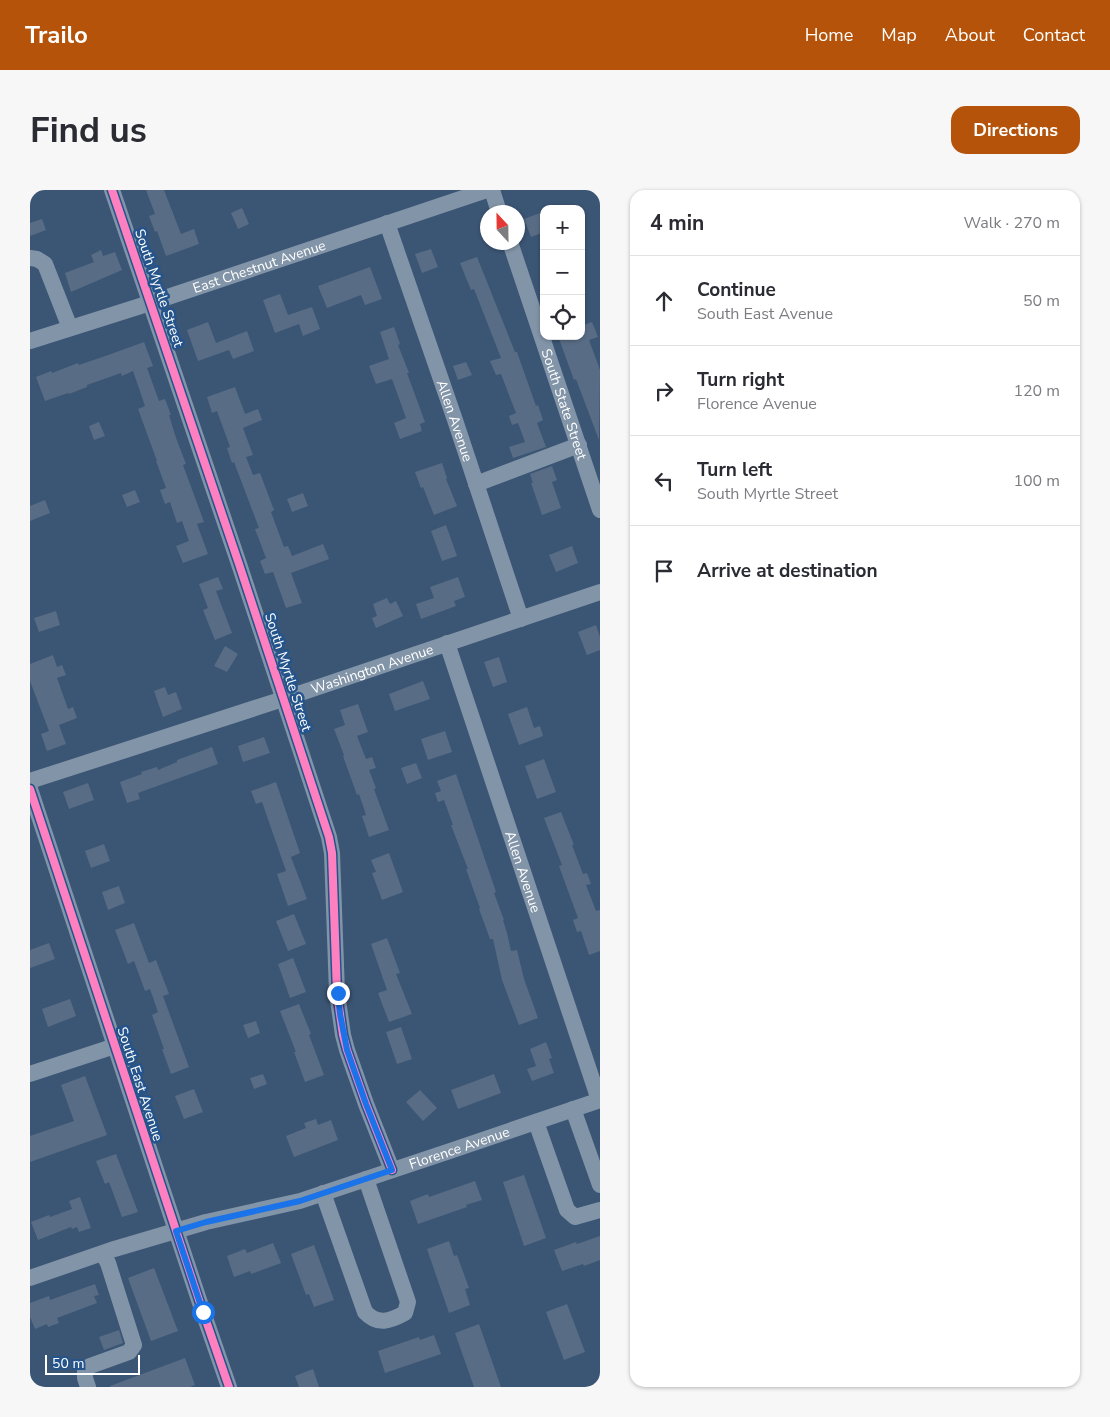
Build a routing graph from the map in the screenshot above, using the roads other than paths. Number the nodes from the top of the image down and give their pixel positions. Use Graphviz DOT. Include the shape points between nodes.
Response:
graph roads {
  1 [pos="112,190"];
  2 [pos="487,190"];
  3 [pos="492,190"];
  4 [pos="497,205"];
  5 [pos="387,223"];
  6 [pos="513,250"];
  7 [pos="30,258"];
  8 [pos="150,303"];
  9 [pos="70,328"];
  10 [pos="30,341"];
  11 [pos="578,446"];
  12 [pos="476,484"];
  13 [pos="600,510"];
  14 [pos="600,592"];
  15 [pos="521,619"];
  16 [pos="447,643"];
  17 [pos="284,699"];
  18 [pos="30,781"];
  19 [pos="30,789"];
  20 [pos="114,1046"];
  21 [pos="30,1074"];
  22 [pos="600,1100"];
  23 [pos="573,1109"];
  24 [pos="536,1122"];
  25 [pos="392,1170"];
  26 [pos="366,1179"];
  27 [pos="600,1185"];
  28 [pos="323,1193"];
  29 [pos="600,1210"];
  30 [pos="176,1231"];
  31 [pos="103,1254"];
  32 [pos="30,1278"];
  33 [pos="88,1387"];
  34 [pos="229,1387"];
  1 -- 8 [label="street, South Myrtle Street"];
  2 -- 5 [label="street, East Chestnut Avenue"];
  3 -- 4 [label="street"];
  5 -- 8 [label="street, East Chestnut Avenue"];
  5 -- 12 [label="street, Allen Avenue"];
  6 -- 11 [label="street, South State Street"];
  7 -- 9 [label="street" via="45,264"];
  8 -- 9 [label="street, East Chestnut Avenue"];
  8 -- 17 [label="street, South Myrtle Street"];
  9 -- 10 [label="street, East Chestnut Avenue"];
  11 -- 12 [label="street"];
  11 -- 13 [label="street, South State Street"];
  12 -- 15 [label="street, Allen Avenue"];
  14 -- 15 [label="street, Washington Avenue"];
  15 -- 16 [label="street, Washington Avenue"];
  16 -- 17 [label="street, Washington Avenue"];
  16 -- 22 [label="street, Allen Avenue"];
  17 -- 18 [label="street, Washington Avenue"];
  17 -- 25 [label="street, South Myrtle Street" via="332,853 343,1035"];
  19 -- 20 [label="street, South East Avenue"];
  20 -- 21 [label="street"];
  20 -- 30 [label="street, South East Avenue"];
  22 -- 23 [label="street, Florence Avenue"];
  23 -- 24 [label="street, Florence Avenue"];
  23 -- 27 [label="street"];
  24 -- 25 [label="street, Florence Avenue"];
  24 -- 29 [label="street" via="567,1210 575,1217"];
  25 -- 26 [label="street, Florence Avenue"];
  26 -- 28 [label="street, Florence Avenue"];
  26 -- 28 [label="street" via="408,1302 405,1313 393,1320 379,1321 365,1312"];
  28 -- 30 [label="street, Florence Avenue"];
  30 -- 31 [label="street, Florence Avenue"];
  30 -- 34 [label="street, South East Avenue"];
  31 -- 32 [label="street, Florence Avenue"];
  31 -- 33 [label="street" via="134,1345 129,1352 90,1366 84,1378"];
}
